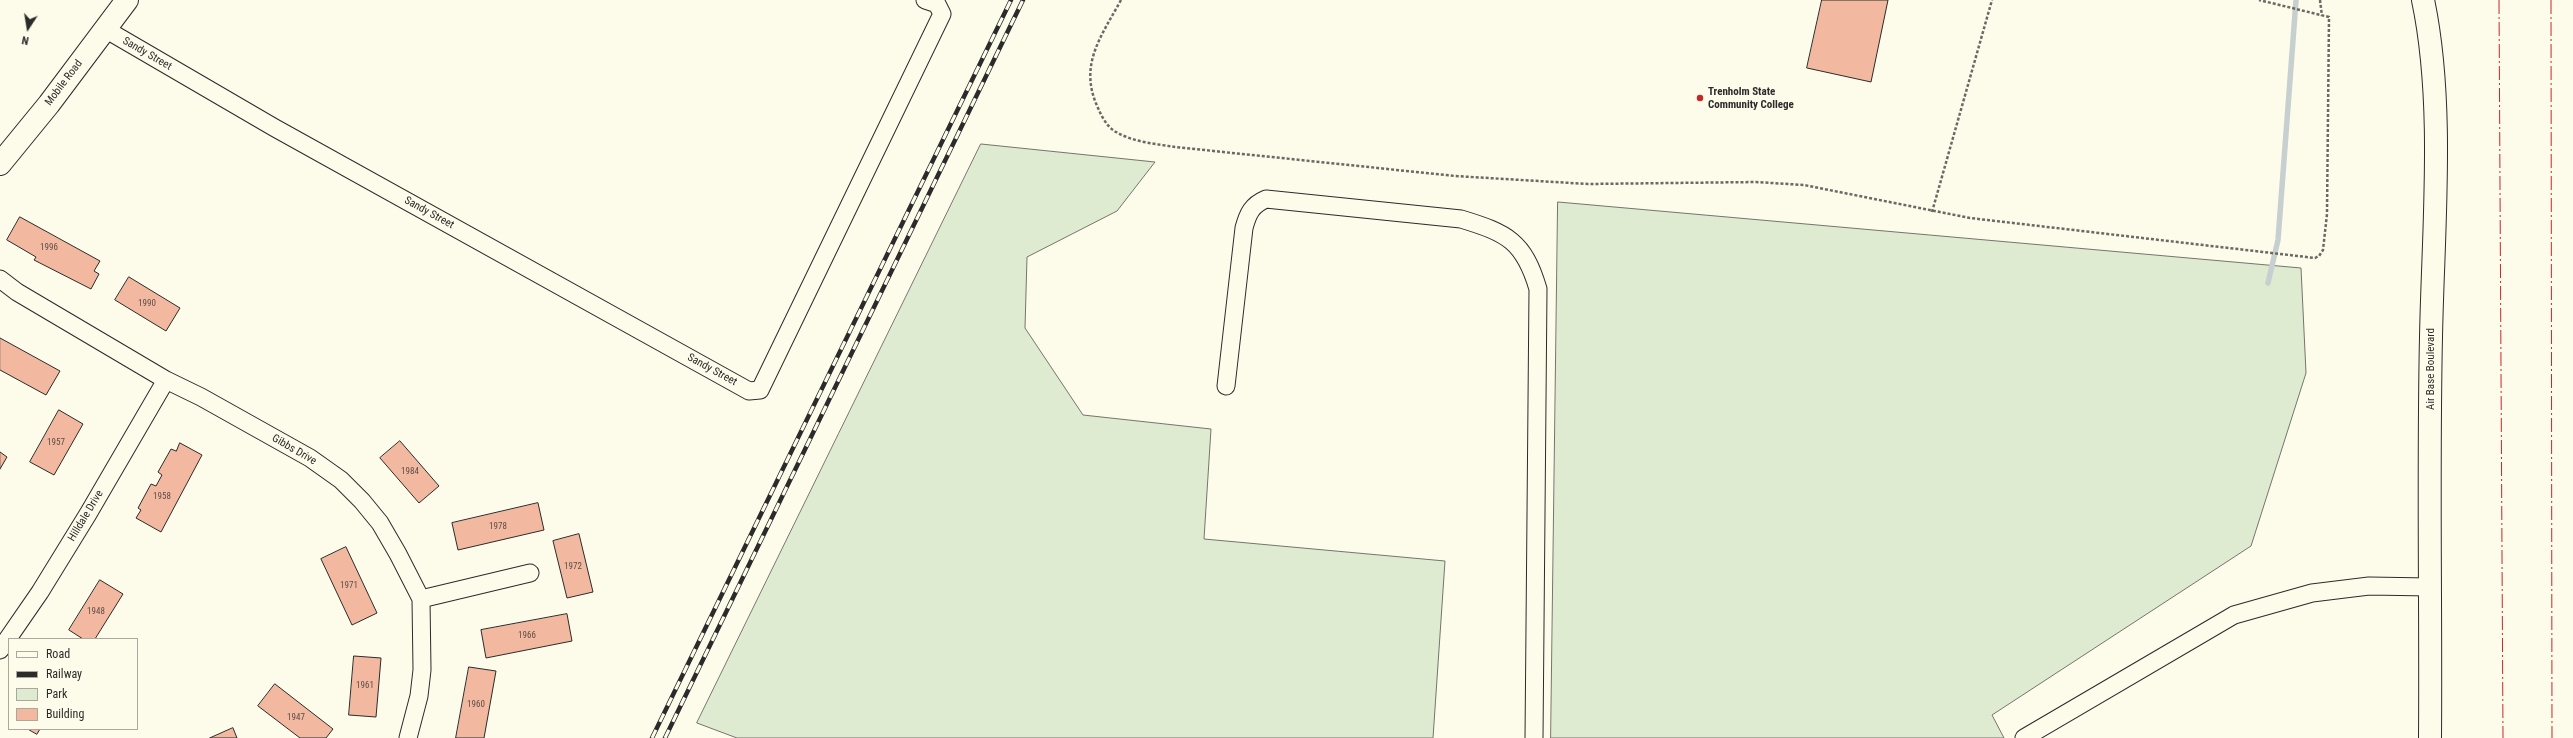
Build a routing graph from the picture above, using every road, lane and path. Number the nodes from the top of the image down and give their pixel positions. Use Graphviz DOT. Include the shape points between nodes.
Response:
graph roads {
  1 [pos="127,0"];
  2 [pos="925,0"];
  3 [pos="1121,0"];
  4 [pos="1992,0"];
  5 [pos="2259,0"];
  6 [pos="2320,0"];
  7 [pos="2423,0"];
  8 [pos="2322,16"];
  9 [pos="105,29"];
  10 [pos="0,164"];
  11 [pos="1932,212"];
  12 [pos="0,279"];
  13 [pos="166,380"];
  14 [pos="1226,386"];
  15 [pos="530,573"];
  16 [pos="2430,587"];
  17 [pos="421,599"];
  18 [pos="8,638"];
  19 [pos="8,638"];
  20 [pos="0,650"];
  21 [pos="408,738"];
  22 [pos="1534,738"];
  23 [pos="2024,738"];
  24 [pos="2430,738"];
  1 -- 9 [label="street, Mobile Road"];
  2 -- 9 [label="street, Sandy Street" via="938,4 942,14 760,390 755,392 743,388 275,128"];
  3 -- 11 [label="path" via="1093,51 1089,71 1092,96 1103,119 1115,132 1136,140 1175,147 1455,176 1588,184 1756,182 1804,185"];
  4 -- 11 [label="path"];
  5 -- 8 [label="path"];
  6 -- 8 [label="path"];
  7 -- 16 [label="street, Air Base Boulevard" via="2432,57 2435,150 2430,348"];
  8 -- 11 [label="path" via="2329,17 2327,200 2324,244 2319,256 2315,258 2284,255 2054,229"];
  9 -- 10 [label="street, Mobile Road"];
  12 -- 13 [label="street, Gibbs Drive" via="17,292"];
  13 -- 17 [label="street, Gibbs Drive" via="310,458 341,480 380,523"];
  13 -- 19 [label="street, Hilldale Drive" via="88,514"];
  14 -- 22 [label="street" via="1244,228 1248,213 1256,203 1266,199 1461,219 1506,236 1521,249 1532,267 1538,289"];
  15 -- 17 [label="street"];
  16 -- 23 [label="street" via="2369,586 2312,593 2234,615"];
  16 -- 24 [label="street, Air Base Boulevard"];
  17 -- 21 [label="street, Gibbs Drive" via="422,670 419,696"];
  18 -- 20 [label="street, Hilldale Drive"];
}
